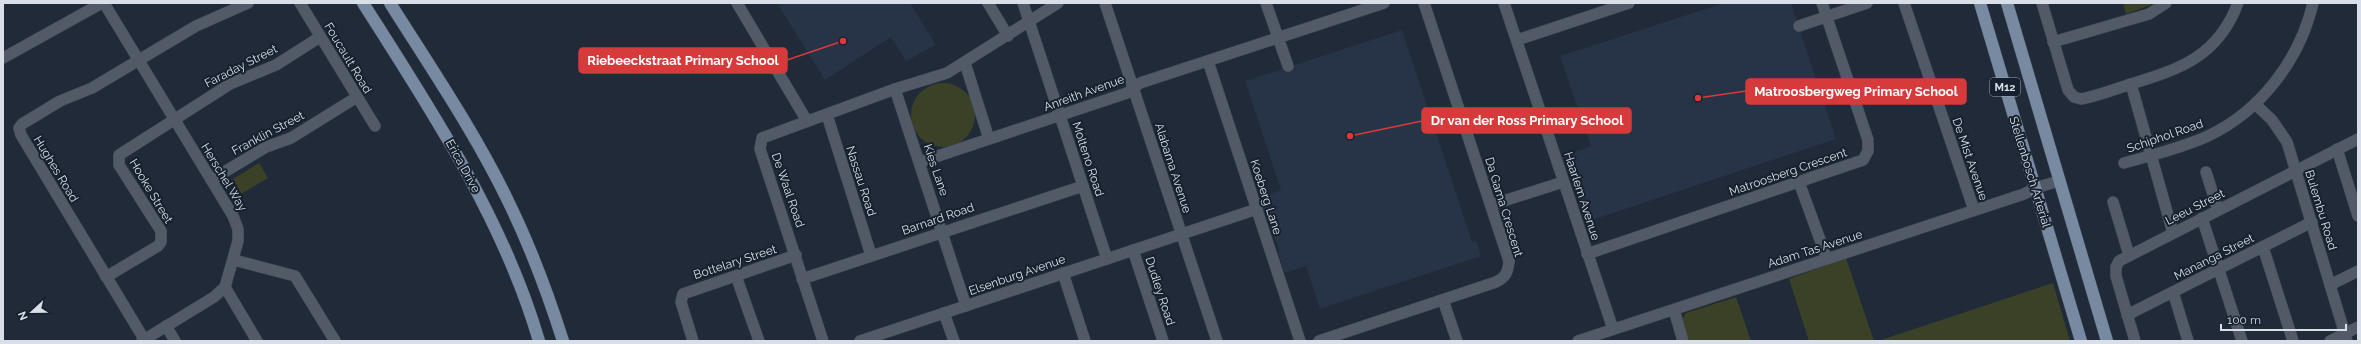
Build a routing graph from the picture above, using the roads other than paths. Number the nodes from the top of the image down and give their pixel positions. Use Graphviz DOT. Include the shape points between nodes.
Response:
graph roads {
  1 [pos="103,3"];
  2 [pos="248,3"];
  3 [pos="300,3"];
  4 [pos="363,3"];
  5 [pos="390,3"];
  6 [pos="738,3"];
  7 [pos="988,3"];
  8 [pos="1023,3"];
  9 [pos="1058,3"];
  10 [pos="1105,3"];
  11 [pos="1266,3"];
  12 [pos="1384,3"];
  13 [pos="1424,3"];
  14 [pos="1504,3"];
  15 [pos="1629,3"];
  16 [pos="1822,3"];
  17 [pos="1867,3"];
  18 [pos="1904,3"];
  19 [pos="1980,3"];
  20 [pos="2007,3"];
  21 [pos="2042,3"];
  22 [pos="2166,3"];
  23 [pos="2238,3"];
  24 [pos="2313,3"];
  25 [pos="1827,17"];
  26 [pos="1029,22"];
  27 [pos="1799,26"];
  28 [pos="1008,36"];
  29 [pos="320,37"];
  30 [pos="1278,38"];
  31 [pos="1516,40"];
  32 [pos="2053,42"];
  33 [pos="3,58"];
  34 [pos="139,60"];
  35 [pos="1208,61"];
  36 [pos="965,63"];
  37 [pos="1288,66"];
  38 [pos="2132,84"];
  39 [pos="1134,88"];
  40 [pos="895,89"];
  41 [pos="357,97"];
  42 [pos="2254,104"];
  43 [pos="826,115"];
  44 [pos="1060,115"];
  45 [pos="174,118"];
  46 [pos="807,121"];
  47 [pos="375,126"];
  48 [pos="990,139"];
  49 [pos="2358,139"];
  50 [pos="2338,150"];
  51 [pos="2152,155"];
  52 [pos="920,162"];
  53 [pos="2124,163"];
  54 [pos="2296,170"];
  55 [pos="2206,172"];
  56 [pos="211,180"];
  57 [pos="2059,181"];
  58 [pos="1563,182"];
  59 [pos="1799,182"];
  60 [pos="1083,186"];
  61 [pos="2035,188"];
  62 [pos="2113,202"];
  63 [pos="1491,205"];
  64 [pos="1257,210"];
  65 [pos="1974,210"];
  66 [pos="2218,210"];
  67 [pos="2358,216"];
  68 [pos="2202,218"];
  69 [pos="2312,222"];
  70 [pos="943,231"];
  71 [pos="2174,233"];
  72 [pos="1181,234"];
  73 [pos="2263,247"];
  74 [pos="1133,250"];
  75 [pos="1587,254"];
  76 [pos="871,255"];
  77 [pos="2129,255"];
  78 [pos="796,256"];
  79 [pos="1107,258"];
  80 [pos="1827,259"];
  81 [pos="234,260"];
  82 [pos="2219,269"];
  83 [pos="2358,271"];
  84 [pos="1063,273"];
  85 [pos="736,276"];
  86 [pos="106,277"];
  87 [pos="802,278"];
  88 [pos="2330,285"];
  89 [pos="225,287"];
  90 [pos="2173,292"];
  91 [pos="1443,300"];
  92 [pos="966,306"];
  93 [pos="1674,310"];
  94 [pos="944,313"];
  95 [pos="2127,315"];
  96 [pos="166,326"];
  97 [pos="2358,327"];
  98 [pos="1613,329"];
  99 [pos="885,337"];
  100 [pos="2346,337"];
  101 [pos="143,340"];
  102 [pos="175,341"];
  103 [pos="257,341"];
  104 [pos="335,341"];
  105 [pos="539,341"];
  106 [pos="563,341"];
  107 [pos="693,341"];
  108 [pos="759,341"];
  109 [pos="823,341"];
  110 [pos="860,341"];
  111 [pos="954,341"];
  112 [pos="1086,341"];
  113 [pos="1163,341"];
  114 [pos="1217,341"];
  115 [pos="1300,341"];
  116 [pos="1319,341"];
  117 [pos="1457,341"];
  118 [pos="1578,341"];
  119 [pos="1683,341"];
  120 [pos="2081,341"];
  121 [pos="2107,341"];
  122 [pos="2135,341"];
  123 [pos="2188,341"];
  124 [pos="2242,341"];
  125 [pos="2293,341"];
  126 [pos="2330,341"];
  1 -- 33 [label="street"];
  1 -- 34 [label="street, Herschel Way"];
  2 -- 34 [label="street" via="196,26"];
  3 -- 29 [label="street, Foucault Road"];
  4 -- 105 [label="main road, Erica Drive" via="436,119 479,195 512,267"];
  5 -- 106 [label="main road, Erica Drive" via="475,141 506,197 538,266"];
  6 -- 46 [label="street"];
  7 -- 28 [label="street"];
  8 -- 26 [label="street, Molteno Road"];
  9 -- 26 [label="street, De Waal Road"];
  10 -- 39 [label="street, Alabama Avenue"];
  11 -- 30 [label="street"];
  12 -- 30 [label="street, Anreith Avenue"];
  13 -- 63 [label="street, Da Gama Crescent"];
  14 -- 31 [label="street, Haarlem Avenue"];
  15 -- 31 [label="street"];
  16 -- 25 [label="street, Matroosberg Crescent"];
  17 -- 25 [label="street"];
  18 -- 65 [label="street, De Mist Avenue"];
  19 -- 61 [label="main road, Stellenbosch Arterial / M12"];
  20 -- 57 [label="main road, Stellenbosch Arterial / M12"];
  21 -- 32 [label="street"];
  22 -- 32 [label="street" via="2149,14"];
  23 -- 38 [label="street" via="2222,34 2199,57 2171,72"];
  24 -- 42 [label="street, Schiphol Road" via="2302,37 2289,62"];
  25 -- 27 [label="street"];
  25 -- 59 [label="street, Matroosberg Crescent" via="1868,140 1868,151 1858,163"];
  26 -- 28 [label="street, De Waal Road"];
  26 -- 44 [label="street, Molteno Road"];
  28 -- 36 [label="street, De Waal Road"];
  29 -- 41 [label="street, Foucault Road"];
  29 -- 45 [label="street, Faraday Street" via="276,65 230,84"];
  30 -- 35 [label="street, Anreith Avenue"];
  30 -- 37 [label="street"];
  31 -- 58 [label="street, Haarlem Avenue"];
  32 -- 38 [label="street" via="2068,90 2074,97 2084,98"];
  34 -- 45 [label="street, Herschel Way"];
  34 -- 86 [label="street, Hughes Road" via="92,88 60,101 19,128"];
  35 -- 39 [label="street, Anreith Avenue"];
  35 -- 64 [label="street, Koeberg Lane"];
  36 -- 40 [label="street, De Waal Road" via="947,73"];
  36 -- 48 [label="street"];
  38 -- 51 [label="street"];
  39 -- 44 [label="street, Anreith Avenue" via="1127,93"];
  39 -- 72 [label="street, Alabama Avenue"];
  40 -- 43 [label="street, De Waal Road"];
  40 -- 52 [label="street, Kies Lane"];
  41 -- 47 [label="street, Foucault Road"];
  41 -- 56 [label="street, Franklin Street" via="291,138 266,146"];
  42 -- 51 [label="street, Schiphol Road" via="2232,122 2209,135"];
  42 -- 54 [label="street, Bulembu Road" via="2283,132"];
  43 -- 46 [label="street, De Waal Road"];
  43 -- 76 [label="street, Nassau Road"];
  44 -- 48 [label="street, Anreith Avenue"];
  44 -- 60 [label="street, Molteno Road"];
  45 -- 56 [label="street, Herschel Way"];
  45 -- 86 [label="street, Hooke Street" via="122,151 118,158 119,165 161,232 161,242"];
  46 -- 78 [label="street, De Waal Road" via="765,135 759,144"];
  48 -- 52 [label="street, Anreith Avenue"];
  49 -- 50 [label="street, Leeu Street"];
  50 -- 54 [label="street, Leeu Street"];
  50 -- 67 [label="street"];
  51 -- 53 [label="street, Schiphol Road"];
  51 -- 71 [label="street"];
  52 -- 70 [label="street, Kies Lane"];
  54 -- 66 [label="street, Leeu Street"];
  54 -- 69 [label="street, Bulembu Road"];
  55 -- 66 [label="street"];
  56 -- 81 [label="street, Herschel Way" via="237,225 238,241"];
  57 -- 61 [label="street, Adam Tas Avenue"];
  57 -- 121 [label="main road, Stellenbosch Arterial / M12"];
  58 -- 63 [label="street"];
  58 -- 75 [label="street, Haarlem Avenue"];
  59 -- 75 [label="street, Matroosberg Crescent"];
  59 -- 80 [label="street"];
  60 -- 70 [label="street, Barnard Road"];
  60 -- 79 [label="street, Molteno Road"];
  61 -- 65 [label="street, Adam Tas Avenue"];
  61 -- 120 [label="main road, Stellenbosch Arterial / M12"];
  62 -- 77 [label="street"];
  63 -- 91 [label="street, Da Gama Crescent" via="1509,261 1507,274 1496,282"];
  64 -- 72 [label="street, Elsenburg Avenue"];
  64 -- 115 [label="street, Koeberg Lane"];
  65 -- 80 [label="street, Adam Tas Avenue"];
  66 -- 68 [label="street, Leeu Street"];
  68 -- 71 [label="street, Leeu Street"];
  68 -- 82 [label="street"];
  69 -- 73 [label="street, Mananga Street"];
  69 -- 88 [label="street, Bulembu Road"];
  70 -- 76 [label="street, Barnard Road"];
  70 -- 92 [label="street, Kies Lane"];
  71 -- 77 [label="street, Leeu Street"];
  72 -- 74 [label="street, Elsenburg Avenue"];
  72 -- 114 [label="street, Alabama Avenue"];
  73 -- 82 [label="street, Mananga Street"];
  73 -- 125 [label="street"];
  74 -- 79 [label="street, Elsenburg Avenue"];
  74 -- 113 [label="street, Dudley Road"];
  75 -- 98 [label="street, Haarlem Avenue"];
  76 -- 87 [label="street, Barnard Road"];
  77 -- 95 [label="street, Leeu Street" via="2119,261 2115,272"];
  78 -- 85 [label="street, Bottelary Street"];
  78 -- 87 [label="street, De Waal Road"];
  79 -- 84 [label="street, Elsenburg Avenue"];
  80 -- 93 [label="street, Adam Tas Avenue"];
  81 -- 89 [label="street, Herschel Way"];
  81 -- 104 [label="street" via="295,276"];
  82 -- 90 [label="street, Mananga Street"];
  82 -- 124 [label="street"];
  83 -- 88 [label="street"];
  84 -- 92 [label="street, Elsenburg Avenue"];
  84 -- 112 [label="street"];
  85 -- 107 [label="street, Bottelary Street" via="683,294 681,302"];
  85 -- 108 [label="street"];
  86 -- 101 [label="street, Hughes Road"];
  87 -- 109 [label="street, De Waal Road"];
  88 -- 100 [label="street, Bulembu Road"];
  89 -- 96 [label="street" via="214,297"];
  89 -- 103 [label="street"];
  90 -- 95 [label="street, Mananga Street"];
  90 -- 123 [label="street"];
  91 -- 116 [label="street, Da Gama Crescent"];
  91 -- 117 [label="street"];
  92 -- 94 [label="street, Elsenburg Avenue"];
  93 -- 98 [label="street, Adam Tas Avenue"];
  93 -- 119 [label="street"];
  94 -- 99 [label="street, Elsenburg Avenue"];
  94 -- 111 [label="street"];
  95 -- 122 [label="street, Leeu Street"];
  96 -- 101 [label="street"];
  96 -- 102 [label="street"];
  97 -- 100 [label="street"];
  98 -- 118 [label="street, Adam Tas Avenue"];
  99 -- 110 [label="street, Elsenburg Avenue"];
  100 -- 126 [label="street"];
}
